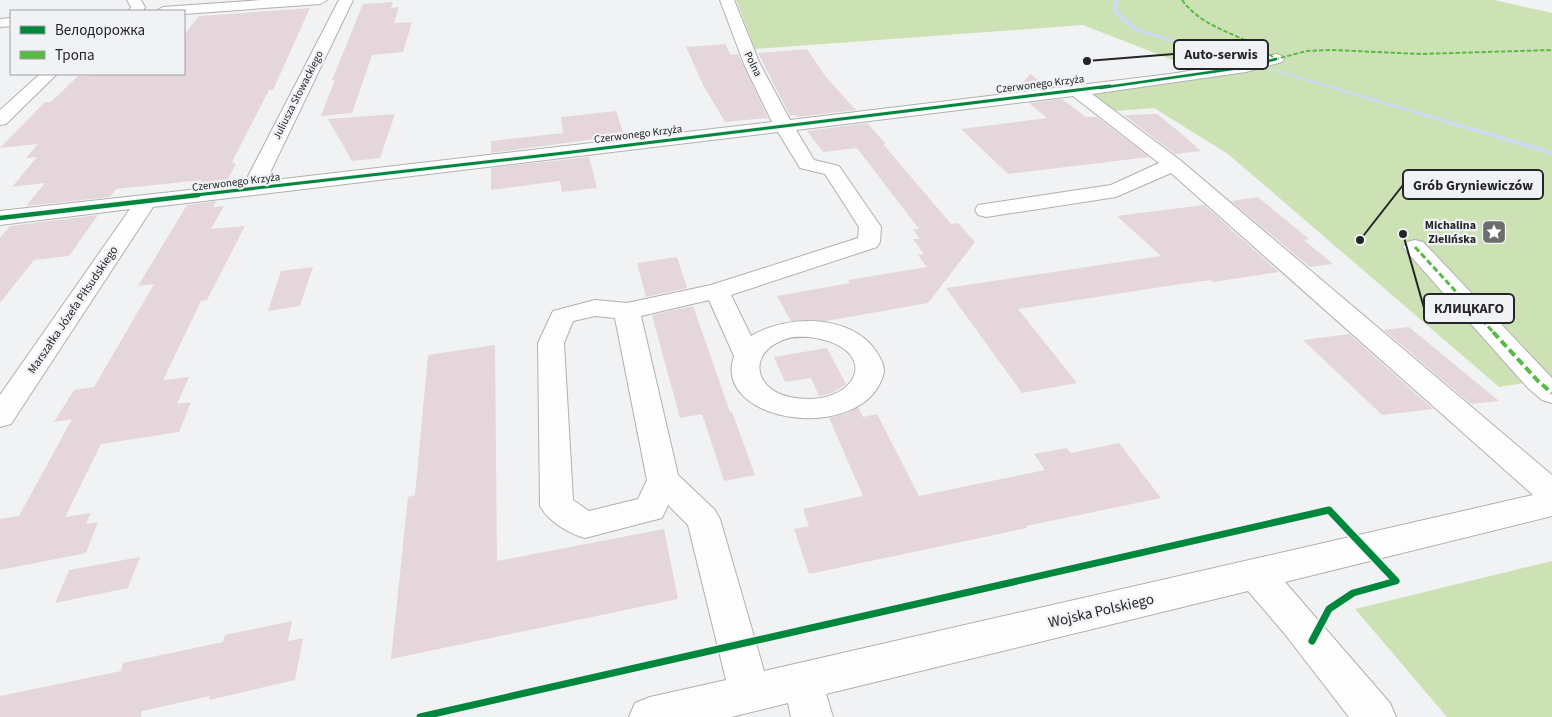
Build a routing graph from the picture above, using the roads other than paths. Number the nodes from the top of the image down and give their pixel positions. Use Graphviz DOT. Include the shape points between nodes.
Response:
graph roads {
  1 [pos="320,0"];
  2 [pos="346,0"];
  3 [pos="728,0"];
  4 [pos="177,10"];
  5 [pos="1276,60"];
  6 [pos="48,75"];
  7 [pos="1076,90"];
  8 [pos="0,120"];
  9 [pos="783,126"];
  10 [pos="1173,164"];
  11 [pos="251,190"];
  12 [pos="145,203"];
  13 [pos="986,210"];
  14 [pos="0,218"];
  15 [pos="1415,247"];
  16 [pos="716,291"];
  17 [pos="628,312"];
  18 [pos="747,355"];
  19 [pos="1552,393"];
  20 [pos="0,417"];
  21 [pos="663,480"];
  22 [pos="1552,493"];
  23 [pos="1552,503"];
  24 [pos="1254,574"];
  25 [pos="750,694"];
  26 [pos="807,699"];
  27 [pos="650,717"];
  28 [pos="1375,717"];
  1 -- 4 [label="street"];
  2 -- 11 [label="street, Juliusza Słowackiego"];
  3 -- 9 [label="street, Polna" via="738,34"];
  5 -- 7 [label="street, Czerwonego Krzyża" via="1170,79"];
  6 -- 8 [label="street"];
  7 -- 9 [label="street, Czerwonego Krzyża"];
  7 -- 10 [label="street"];
  9 -- 11 [label="street, Czerwonego Krzyża"];
  9 -- 16 [label="street, Polna" via="807,164 832,170 870,227 868,242"];
  10 -- 13 [label="street" via="1116,191"];
  10 -- 22 [label="street"];
  11 -- 12 [label="street, Czerwonego Krzyża"];
  12 -- 14 [label="street, Czerwonego Krzyża"];
  12 -- 20 [label="street, Marszałka Józefa Piłsudskiego"];
  15 -- 19 [label="street"];
  16 -- 17 [label="street"];
  16 -- 18 [label="street"];
  17 -- 21 [label="street"];
  17 -- 21 [label="street" via="595,308 562,316 552,343 557,506 585,525 650,509"];
  21 -- 25 [label="street" via="703,519"];
  23 -- 24 [label="street, Wojska Polskiego"];
  24 -- 26 [label="street, Wojska Polskiego"];
  24 -- 28 [label="street"];
  25 -- 26 [label="street, Wojska Polskiego"];
  25 -- 27 [label="street, Wojska Polskiego"];
}
